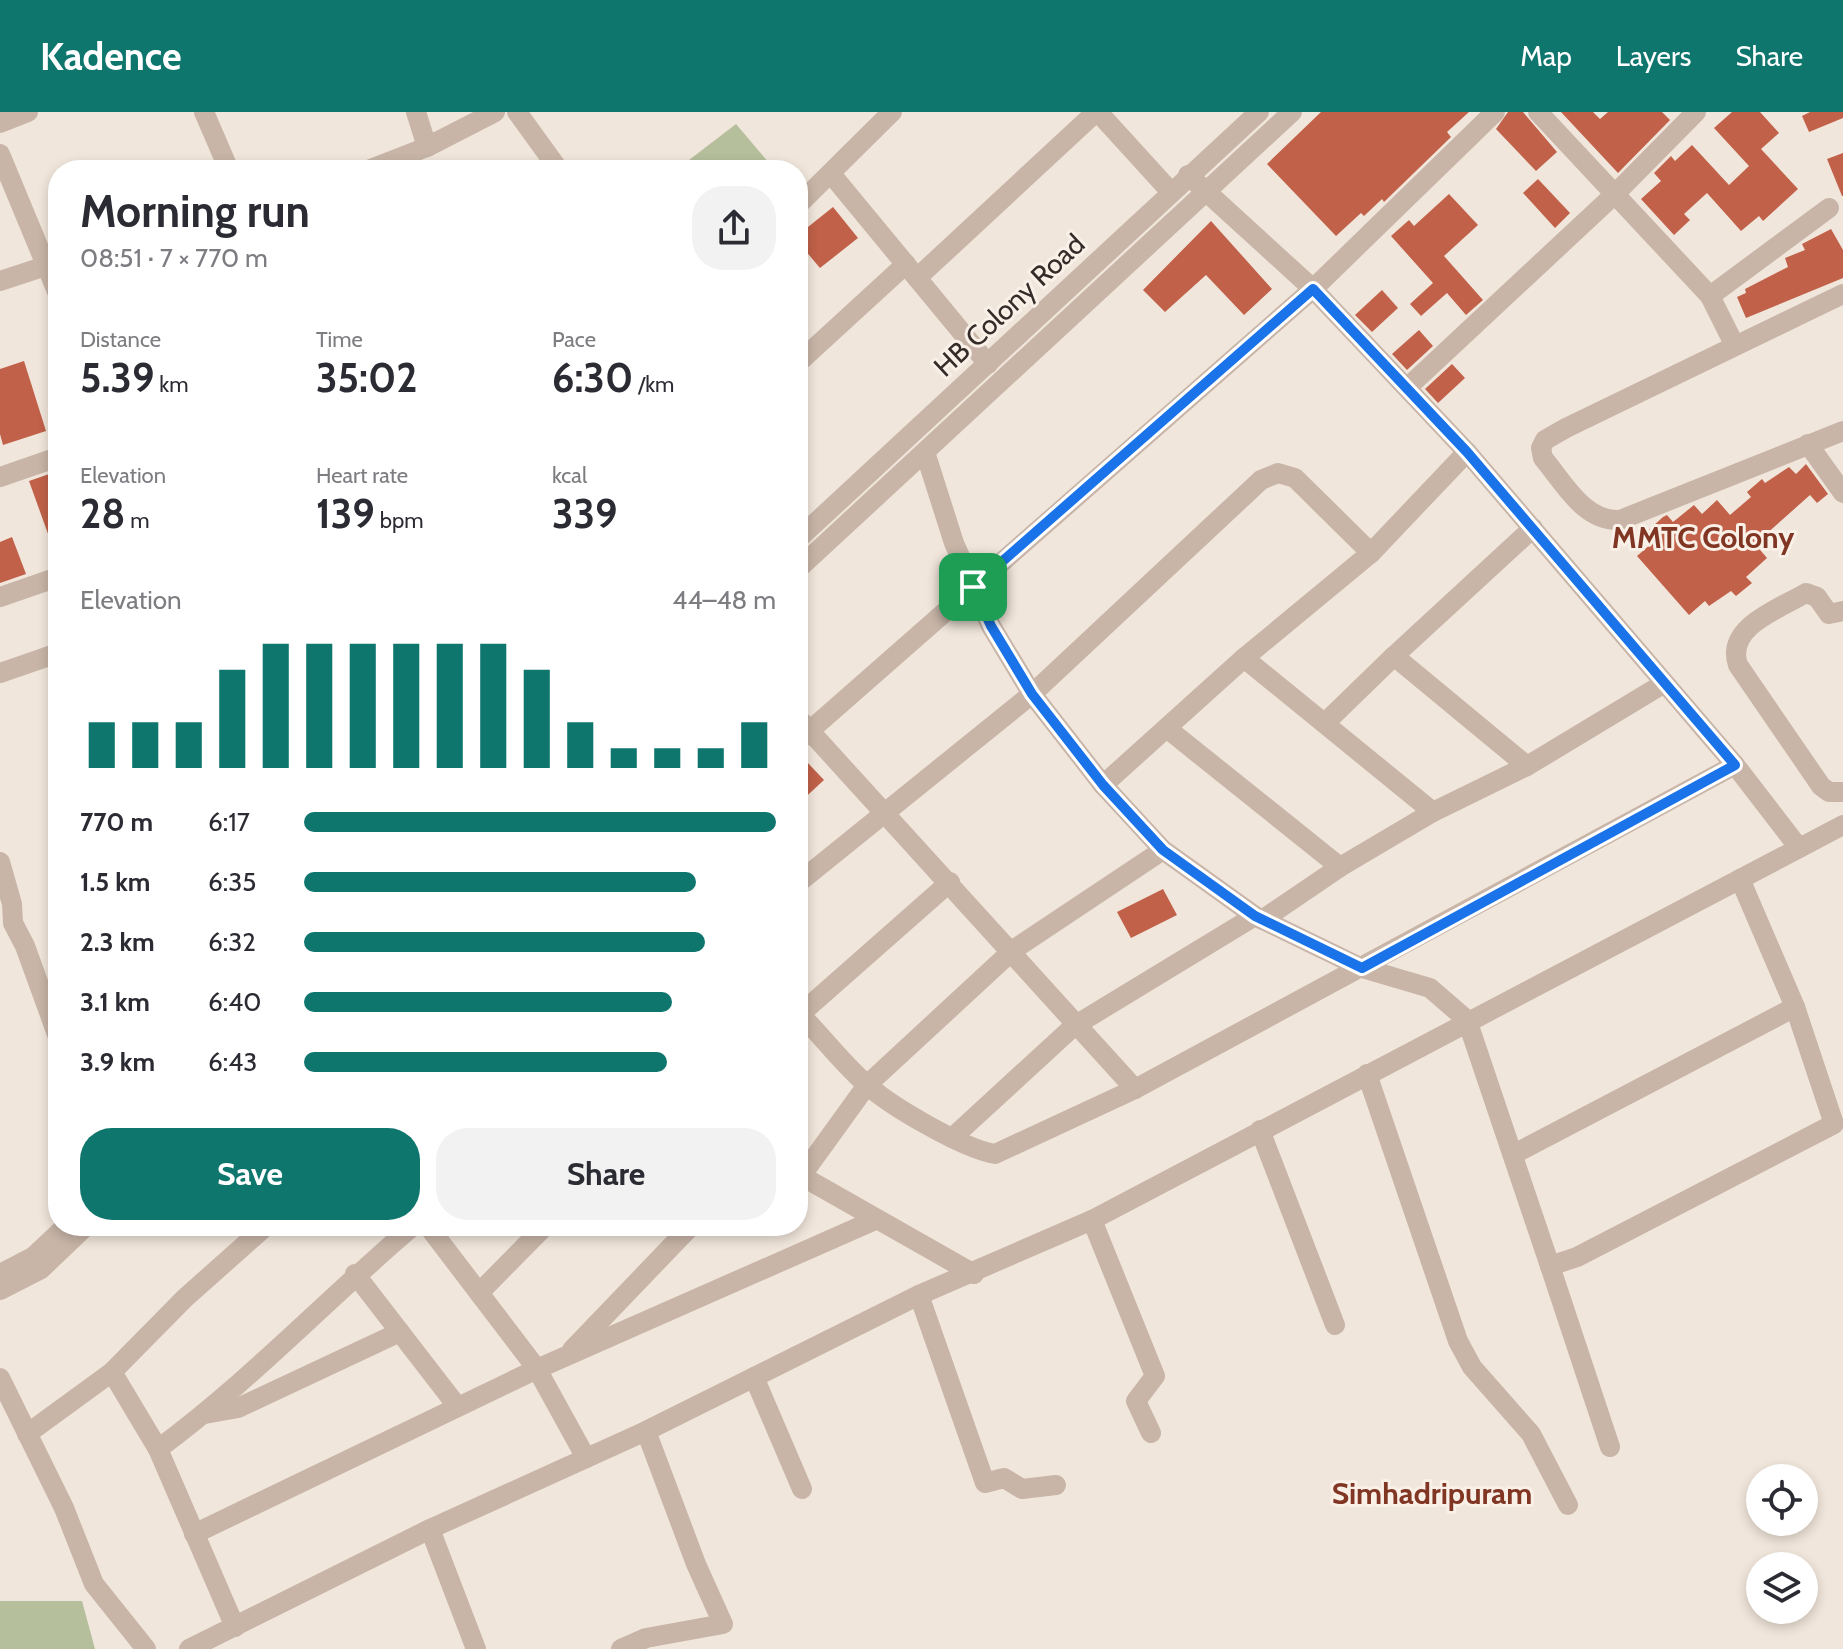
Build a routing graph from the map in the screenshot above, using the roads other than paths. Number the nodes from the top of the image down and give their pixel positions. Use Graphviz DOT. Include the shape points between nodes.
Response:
graph roads {
  1 [pos="28,112"];
  2 [pos="204,112"];
  3 [pos="416,112"];
  4 [pos="495,112"];
  5 [pos="517,112"];
  6 [pos="892,112"];
  7 [pos="1097,112"];
  8 [pos="1259,112"];
  9 [pos="1292,112"];
  10 [pos="1495,112"];
  11 [pos="1538,112"];
  12 [pos="1696,112"];
  13 [pos="0,123"];
  14 [pos="427,147"];
  15 [pos="0,154"];
  16 [pos="225,160"];
  17 [pos="394,160"];
  18 [pos="552,160"];
  19 [pos="832,175"];
  20 [pos="1188,175"];
  21 [pos="1204,190"];
  22 [pos="1170,191"];
  23 [pos="1616,193"];
  24 [pos="808,196"];
  25 [pos="1829,208"];
  26 [pos="48,253"];
  27 [pos="48,265"];
  28 [pos="911,271"];
  29 [pos="0,281"];
  30 [pos="1313,289"];
  31 [pos="1843,294"];
  32 [pos="1710,296"];
  33 [pos="1734,344"];
  34 [pos="808,355"];
  35 [pos="988,364"];
  36 [pos="1408,387"];
  37 [pos="1843,431"];
  38 [pos="1808,444"];
  39 [pos="925,452"];
  40 [pos="1467,452"];
  41 [pos="48,460"];
  42 [pos="0,477"];
  43 [pos="1843,493"];
  44 [pos="808,522"];
  45 [pos="1533,528"];
  46 [pos="808,532"];
  47 [pos="823,546"];
  48 [pos="1371,553"];
  49 [pos="808,560"];
  50 [pos="48,580"];
  51 [pos="973,587"];
  52 [pos="0,597"];
  53 [pos="1843,611"];
  54 [pos="48,656"];
  55 [pos="1394,656"];
  56 [pos="1244,658"];
  57 [pos="0,673"];
  58 [pos="1663,684"];
  59 [pos="1032,694"];
  60 [pos="1326,722"];
  61 [pos="808,725"];
  62 [pos="1169,730"];
  63 [pos="808,736"];
  64 [pos="1735,765"];
  65 [pos="1527,766"];
  66 [pos="1103,785"];
  67 [pos="1843,792"];
  68 [pos="881,812"];
  69 [pos="1433,812"];
  70 [pos="1843,825"];
  71 [pos="1799,848"];
  72 [pos="1163,850"];
  73 [pos="0,862"];
  74 [pos="1340,867"];
  75 [pos="808,874"];
  76 [pos="1740,879"];
  77 [pos="950,882"];
  78 [pos="1259,918"];
  79 [pos="1013,950"];
  80 [pos="1362,968"];
  81 [pos="808,1006"];
  82 [pos="1795,1007"];
  83 [pos="48,1009"];
  84 [pos="1467,1020"];
  85 [pos="808,1023"];
  86 [pos="1074,1026"];
  87 [pos="1367,1074"];
  88 [pos="867,1085"];
  89 [pos="1135,1089"];
  90 [pos="1839,1121"];
  91 [pos="1260,1130"];
  92 [pos="952,1138"];
  93 [pos="1514,1154"];
  94 [pos="808,1164"];
  95 [pos="808,1180"];
  96 [pos="875,1220"];
  97 [pos="1092,1220"];
  98 [pos="55,1236"];
  99 [pos="76,1236"];
  100 [pos="255,1236"];
  101 [pos="401,1236"];
  102 [pos="436,1236"];
  103 [pos="535,1236"];
  104 [pos="681,1236"];
  105 [pos="1550,1266"];
  106 [pos="0,1274"];
  107 [pos="355,1274"];
  108 [pos="974,1274"];
  109 [pos="0,1290"];
  110 [pos="479,1293"];
  111 [pos="919,1295"];
  112 [pos="1335,1325"];
  113 [pos="400,1332"];
  114 [pos="565,1356"];
  115 [pos="537,1369"];
  116 [pos="112,1372"];
  117 [pos="754,1377"];
  118 [pos="0,1378"];
  119 [pos="457,1406"];
  120 [pos="205,1414"];
  121 [pos="646,1431"];
  122 [pos="1151,1433"];
  123 [pos="27,1434"];
  124 [pos="1610,1447"];
  125 [pos="158,1449"];
  126 [pos="586,1458"];
  127 [pos="1056,1485"];
  128 [pos="802,1489"];
  129 [pos="1568,1505"];
  130 [pos="430,1529"];
  131 [pos="194,1534"];
  132 [pos="235,1627"];
  133 [pos="146,1649"];
  134 [pos="189,1649"];
  135 [pos="476,1649"];
  136 [pos="621,1649"];
  1 -- 13 [label="street"];
  2 -- 16 [label="street"];
  3 -- 14 [label="street"];
  4 -- 14 [label="street"];
  5 -- 18 [label="street"];
  6 -- 19 [label="street"];
  7 -- 22 [label="street"];
  7 -- 28 [label="street"];
  8 -- 20 [label="street, HB Colony Road"];
  9 -- 21 [label="street"];
  10 -- 30 [label="street"];
  11 -- 23 [label="street"];
  12 -- 23 [label="street"];
  14 -- 17 [label="street"];
  15 -- 26 [label="street"];
  19 -- 24 [label="street"];
  19 -- 28 [label="street"];
  20 -- 21 [label="street"];
  20 -- 22 [label="street, HB Colony Road"];
  21 -- 30 [label="street"];
  21 -- 39 [label="street"];
  22 -- 35 [label="street, HB Colony Road"];
  23 -- 32 [label="street"];
  23 -- 36 [label="street"];
  25 -- 32 [label="street"];
  27 -- 29 [label="street"];
  28 -- 34 [label="street"];
  28 -- 35 [label="street"];
  30 -- 36 [label="street"];
  30 -- 51 [label="street"];
  31 -- 33 [label="street"];
  32 -- 33 [label="street"];
  33 -- 38 [label="street" via="1545,440 1543,458 1589,513 1604,521 1620,520"];
  35 -- 44 [label="street, HB Colony Road"];
  36 -- 40 [label="street"];
  37 -- 38 [label="street"];
  38 -- 43 [label="street"];
  39 -- 47 [label="street"];
  39 -- 51 [label="street"];
  40 -- 45 [label="street"];
  40 -- 48 [label="street"];
  41 -- 42 [label="street"];
  45 -- 55 [label="street"];
  45 -- 58 [label="street"];
  46 -- 47 [label="street"];
  47 -- 49 [label="street"];
  48 -- 56 [label="street"];
  48 -- 59 [label="street" via="1295,478 1278,473 1261,480"];
  50 -- 52 [label="street"];
  51 -- 59 [label="street"];
  51 -- 61 [label="street"];
  53 -- 67 [label="street" via="1829,614 1817,597 1806,593 1743,631 1734,653 1821,786"];
  54 -- 57 [label="street"];
  55 -- 60 [label="street"];
  55 -- 65 [label="street"];
  56 -- 60 [label="street"];
  56 -- 62 [label="street"];
  58 -- 64 [label="street"];
  58 -- 65 [label="street"];
  59 -- 66 [label="street"];
  59 -- 68 [label="street"];
  60 -- 69 [label="street"];
  62 -- 66 [label="street"];
  62 -- 74 [label="street"];
  63 -- 68 [label="street"];
  64 -- 71 [label="street"];
  64 -- 80 [label="street"];
  65 -- 69 [label="street"];
  66 -- 72 [label="street"];
  68 -- 75 [label="street"];
  68 -- 77 [label="street"];
  69 -- 74 [label="street"];
  70 -- 71 [label="street"];
  71 -- 76 [label="street"];
  72 -- 78 [label="street"];
  72 -- 79 [label="street"];
  73 -- 83 [label="street" via="13,923"];
  74 -- 78 [label="street"];
  76 -- 82 [label="street"];
  76 -- 84 [label="street"];
  77 -- 79 [label="street"];
  77 -- 81 [label="street"];
  78 -- 80 [label="street"];
  78 -- 86 [label="street"];
  79 -- 86 [label="street"];
  79 -- 88 [label="street"];
  80 -- 84 [label="street" via="1430,988"];
  80 -- 89 [label="street"];
  82 -- 90 [label="street"];
  82 -- 93 [label="street"];
  84 -- 87 [label="street"];
  84 -- 93 [label="street"];
  85 -- 88 [label="street"];
  86 -- 89 [label="street"];
  86 -- 92 [label="street"];
  87 -- 91 [label="street"];
  87 -- 129 [label="street" via="1458,1341 1472,1367 1531,1434"];
  88 -- 92 [label="street"];
  88 -- 94 [label="street"];
  89 -- 92 [label="street" via="995,1154"];
  90 -- 105 [label="street" via="1577,1257"];
  91 -- 97 [label="street"];
  91 -- 112 [label="street"];
  93 -- 105 [label="street"];
  95 -- 96 [label="street"];
  96 -- 108 [label="street"];
  96 -- 114 [label="street"];
  97 -- 108 [label="street"];
  97 -- 122 [label="street" via="1155,1376 1136,1401"];
  98 -- 106 [label="street" via="33,1257"];
  99 -- 109 [label="street" via="41,1269"];
  100 -- 116 [label="street"];
  101 -- 107 [label="street"];
  102 -- 110 [label="street"];
  103 -- 110 [label="street"];
  104 -- 114 [label="street"];
  105 -- 124 [label="street"];
  107 -- 113 [label="street"];
  107 -- 120 [label="street"];
  108 -- 111 [label="street"];
  110 -- 115 [label="street"];
  111 -- 117 [label="street"];
  111 -- 127 [label="street" via="985,1483 1004,1478 1022,1489"];
  113 -- 119 [label="street"];
  113 -- 120 [label="street" via="238,1408"];
  114 -- 115 [label="street"];
  115 -- 119 [label="street"];
  115 -- 126 [label="street"];
  116 -- 123 [label="street"];
  116 -- 125 [label="street"];
  117 -- 121 [label="street"];
  117 -- 128 [label="street"];
  118 -- 123 [label="street"];
  119 -- 131 [label="street"];
  120 -- 125 [label="street"];
  121 -- 126 [label="street"];
  121 -- 136 [label="street" via="723,1624 646,1638"];
  123 -- 133 [label="street" via="94,1584"];
  125 -- 131 [label="street"];
  126 -- 130 [label="street"];
  130 -- 132 [label="street"];
  130 -- 135 [label="street"];
  131 -- 132 [label="street"];
  132 -- 134 [label="street"];
}
